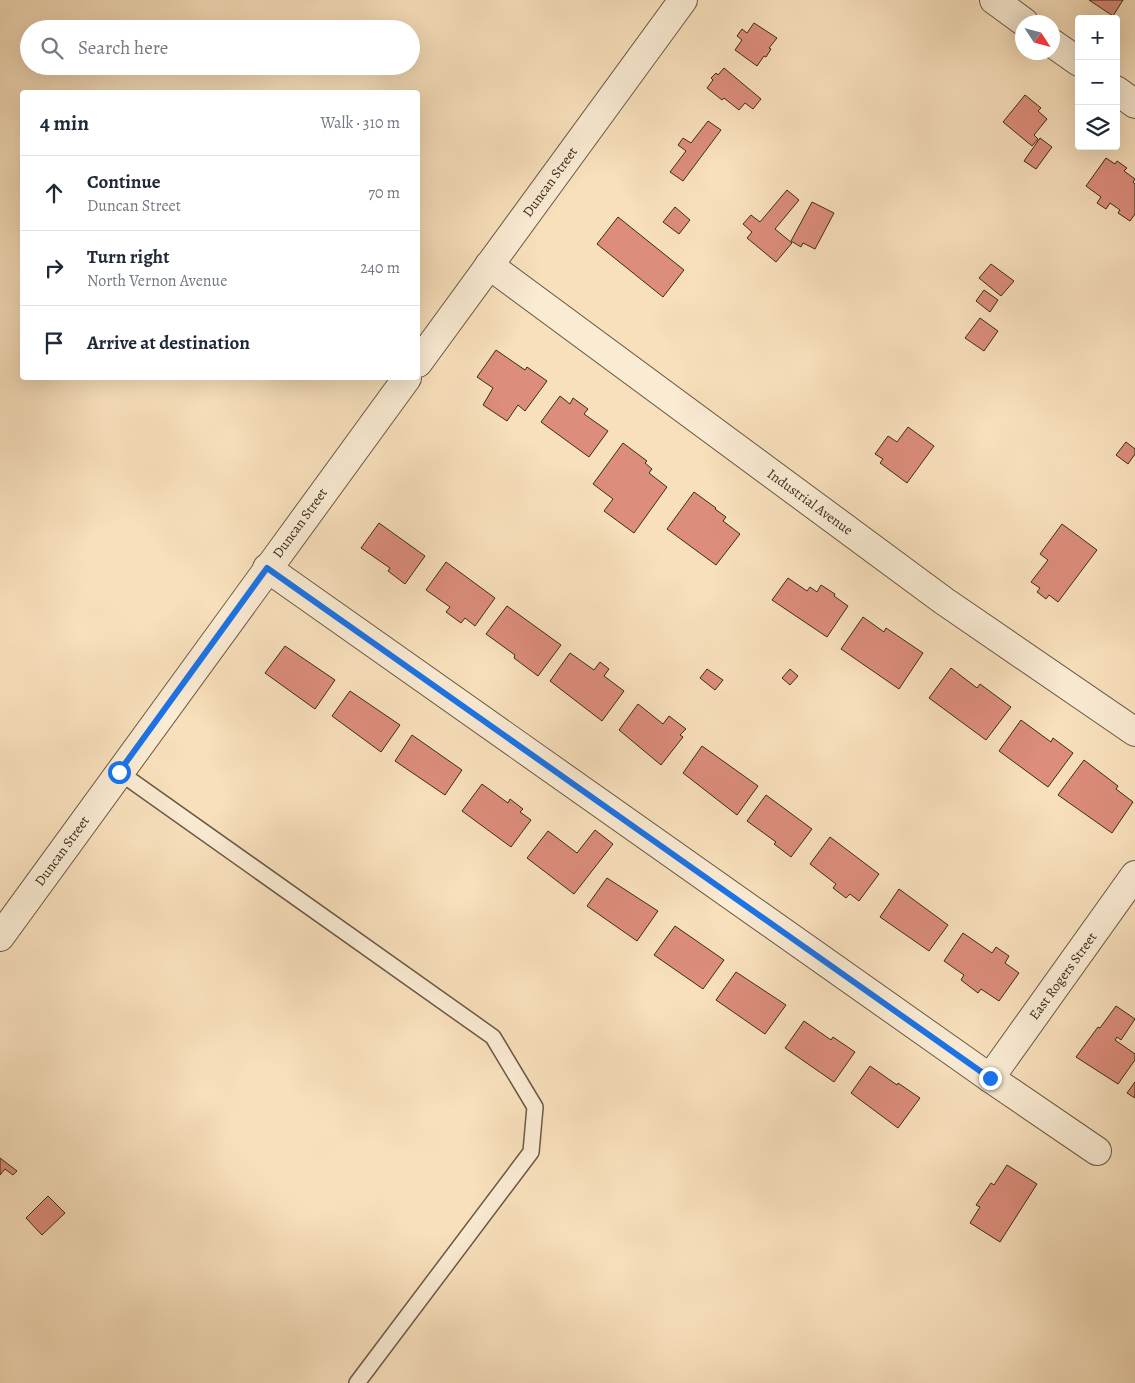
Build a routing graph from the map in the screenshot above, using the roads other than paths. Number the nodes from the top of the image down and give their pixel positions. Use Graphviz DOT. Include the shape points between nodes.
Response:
graph roads {
  1 [pos="683,0"];
  2 [pos="994,0"];
  3 [pos="1015,15"];
  4 [pos="1060,49"];
  5 [pos="1076,60"];
  6 [pos="1120,93"];
  7 [pos="1135,104"];
  8 [pos="489,265"];
  9 [pos="420,360"];
  10 [pos="406,380"];
  11 [pos="267,568"];
  12 [pos="1135,732"];
  13 [pos="119,772"];
  14 [pos="1135,875"];
  15 [pos="0,937"];
  16 [pos="990,1078"];
  17 [pos="1097,1151"];
  18 [pos="357,1383"];
  1 -- 8 [label="street, Duncan Street"];
  2 -- 3 [label="street"];
  4 -- 5 [label="street"];
  6 -- 7 [label="street"];
  8 -- 9 [label="street, Duncan Street"];
  8 -- 12 [label="street, Industrial Avenue" via="944,601"];
  10 -- 11 [label="street, Duncan Street"];
  11 -- 13 [label="street, Duncan Street"];
  11 -- 16 [label="street"];
  13 -- 15 [label="street, Duncan Street"];
  13 -- 18 [label="lane" via="494,1037 535,1107 531,1152"];
  14 -- 16 [label="street, East Rogers Street"];
  16 -- 17 [label="street"];
}
